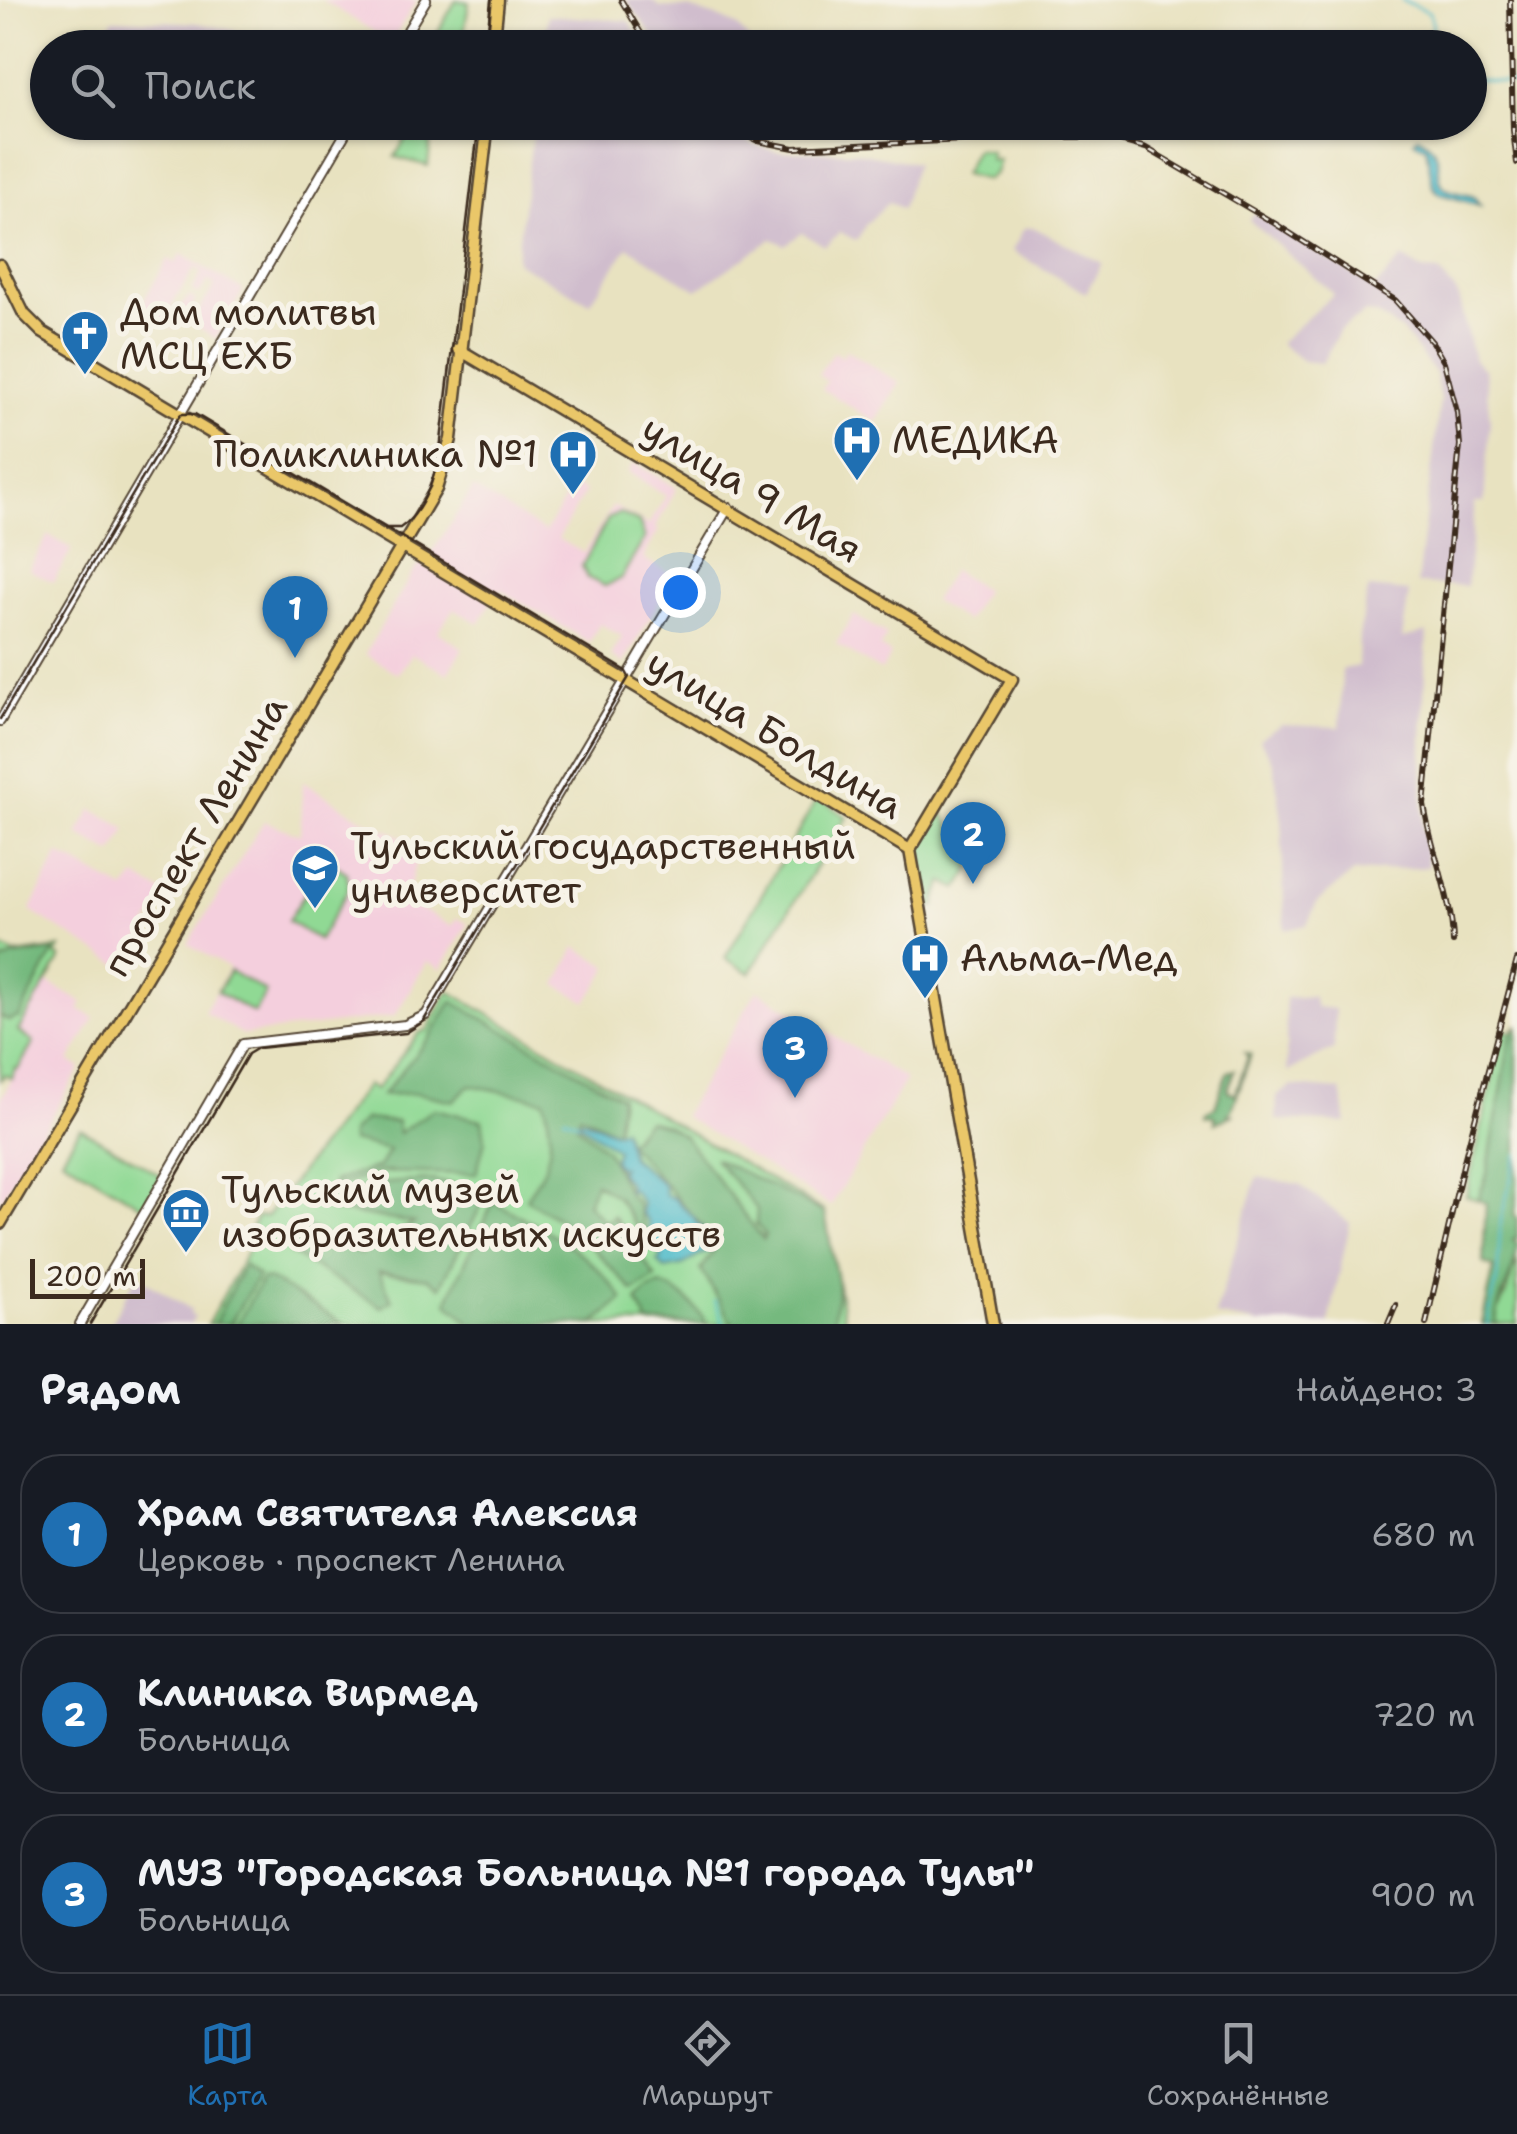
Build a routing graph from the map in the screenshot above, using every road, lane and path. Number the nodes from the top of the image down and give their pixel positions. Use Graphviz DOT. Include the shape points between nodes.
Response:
graph roads {
  1 [pos="429,0"];
  2 [pos="500,0"];
  3 [pos="411,30"];
  4 [pos="497,30"];
  5 [pos="345,140"];
  6 [pos="484,140"];
  7 [pos="0,265"];
  8 [pos="3,285"];
  9 [pos="460,351"];
  10 [pos="182,414"];
  11 [pos="728,508"];
  12 [pos="401,544"];
  13 [pos="628,680"];
  14 [pos="0,721"];
  15 [pos="910,850"];
  16 [pos="139,984"];
  17 [pos="0,1212"];
  18 [pos="0,1224"];
  19 [pos="80,1324"];
  20 [pos="993,1324"];
  1 -- 3 [label="street"];
  2 -- 4 [label="main road"];
  5 -- 10 [label="street"];
  6 -- 9 [label="main road, проспект Ленина"];
  7 -- 8 [label="main road, улица Болдина"];
  8 -- 10 [label="main road, улица Болдина" via="42,332"];
  9 -- 11 [label="main road, улица 9 Мая"];
  9 -- 12 [label="main road, проспект Ленина" via="438,471"];
  9 -- 12 [label="main road, проспект Ленина" via="453,423 436,489"];
  10 -- 12 [label="main road, улица Болдина"];
  10 -- 14 [label="street"];
  11 -- 13 [label="street"];
  11 -- 15 [label="main road, улица 9 Мая" via="1012,679"];
  12 -- 13 [label="main road, улица Болдина"];
  12 -- 16 [label="main road, проспект Ленина"];
  13 -- 15 [label="main road, улица Болдина"];
  13 -- 19 [label="street" via="426,1015 411,1024 243,1044"];
  15 -- 20 [label="main road, улица Болдина"];
  16 -- 17 [label="main road, проспект Ленина"];
  16 -- 18 [label="main road, проспект Ленина"];
}
